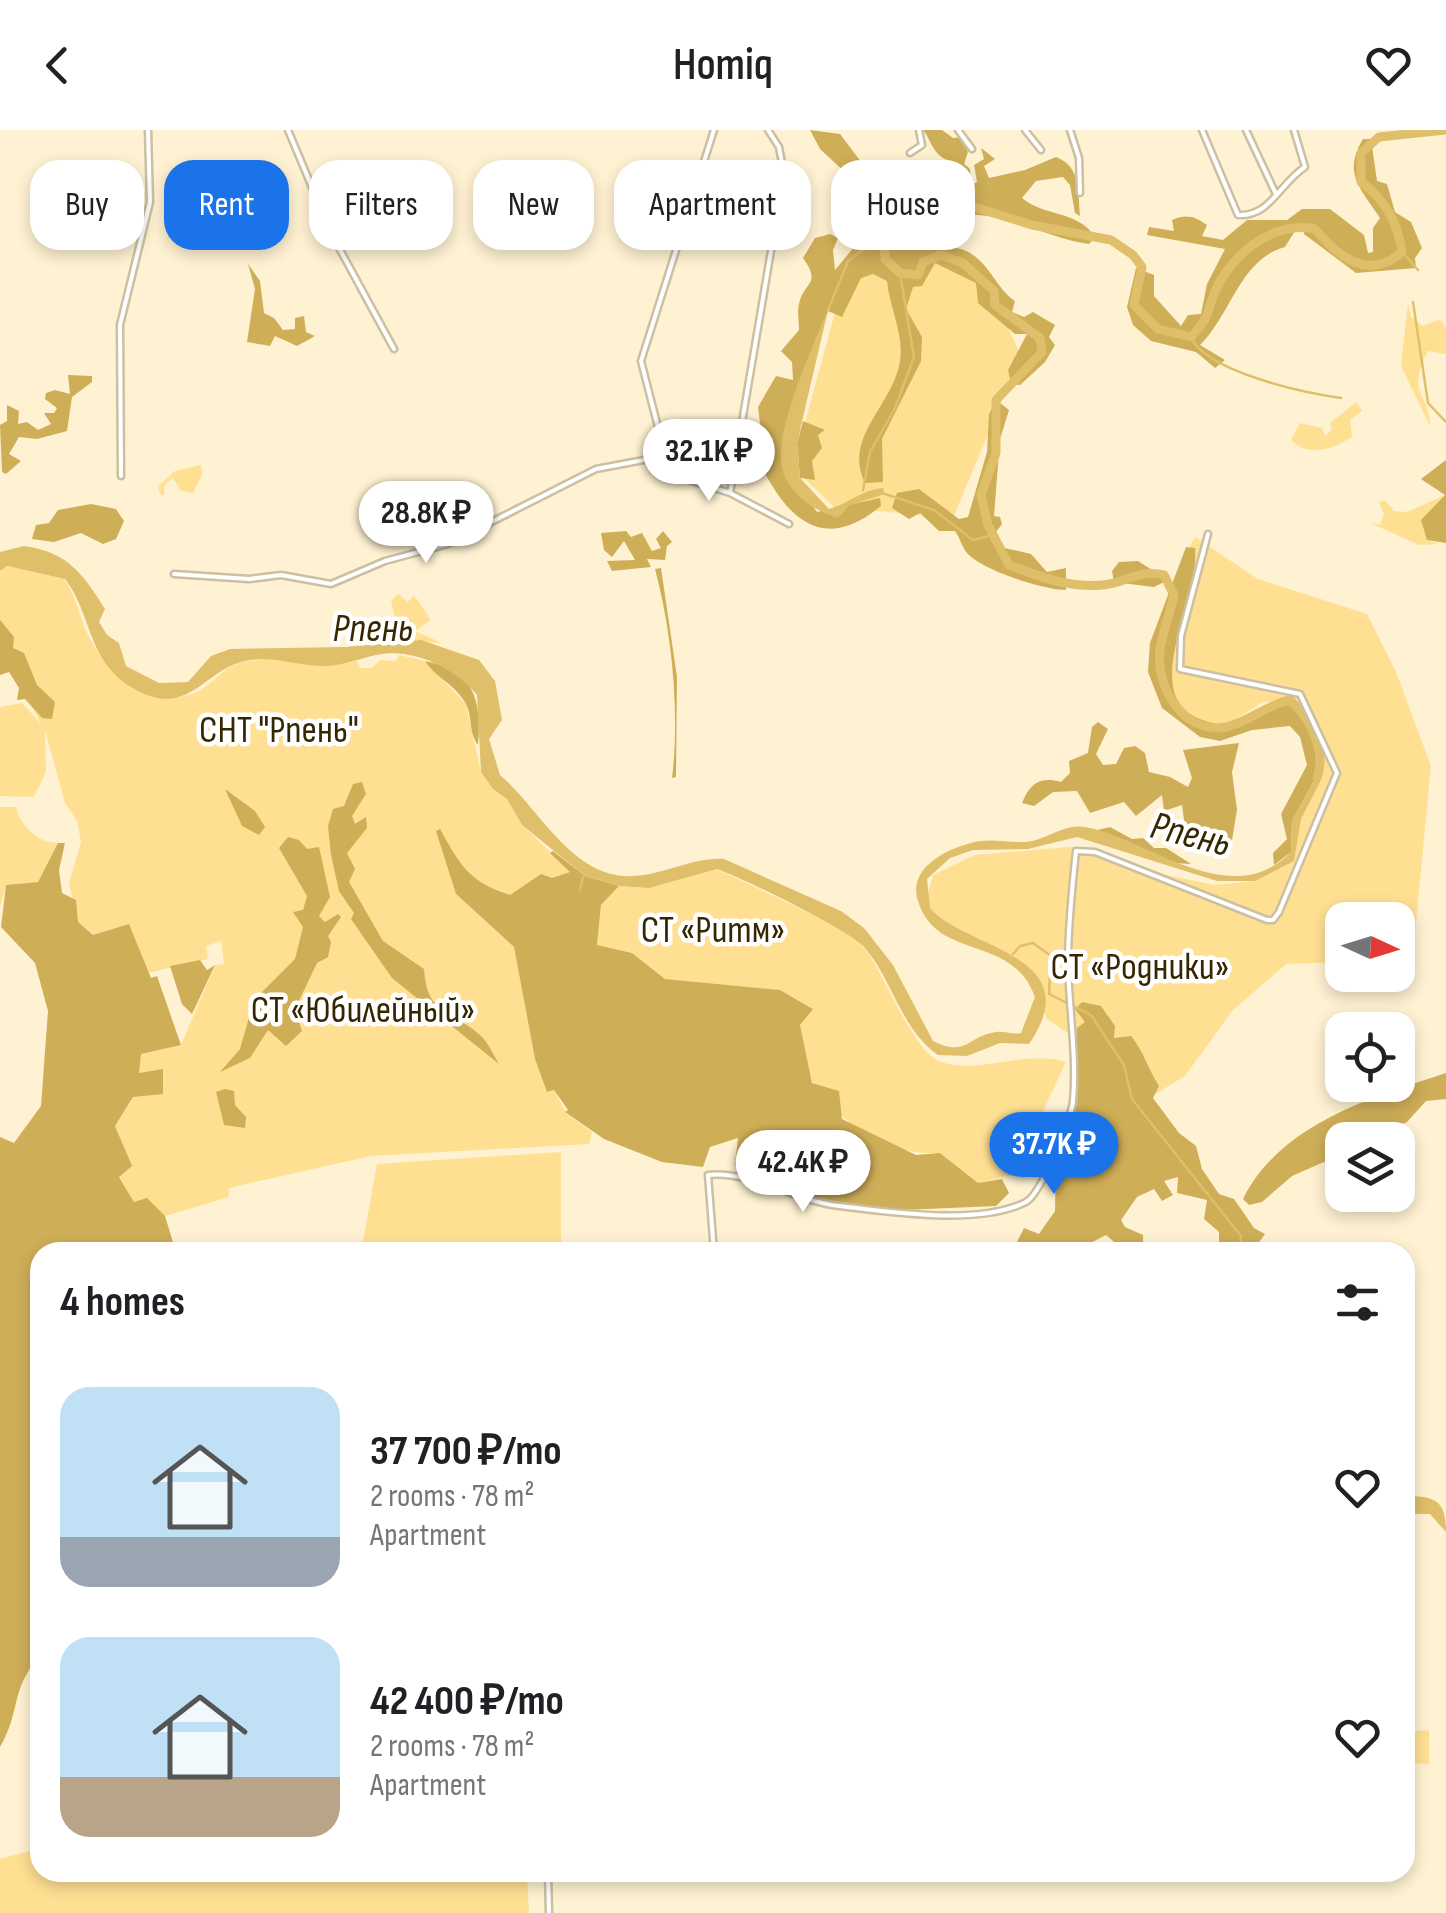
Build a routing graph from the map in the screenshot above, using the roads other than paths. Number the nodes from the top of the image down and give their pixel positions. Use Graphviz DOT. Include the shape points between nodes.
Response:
graph roads {
  1 [pos="148,130"];
  2 [pos="288,130"];
  3 [pos="714,130"];
  4 [pos="768,130"];
  5 [pos="919,130"];
  6 [pos="958,130"];
  7 [pos="1026,130"];
  8 [pos="1070,130"];
  9 [pos="1202,130"];
  10 [pos="1246,130"];
  11 [pos="1294,130"];
  12 [pos="972,148"];
  13 [pos="1042,150"];
  14 [pos="910,152"];
  15 [pos="1275,192"];
  16 [pos="1080,193"];
  17 [pos="394,348"];
  18 [pos="665,456"];
  19 [pos="121,476"];
  20 [pos="730,493"];
  21 [pos="789,524"];
  22 [pos="1208,534"];
  23 [pos="174,574"];
  24 [pos="713,1242"];
  25 [pos="548,1882"];
  26 [pos="549,1913"];
  1 -- 19 [label="street" via="150,202 120,325"];
  2 -- 17 [label="street" via="332,234"];
  3 -- 18 [label="street" via="641,361"];
  4 -- 20 [label="street" via="784,174"];
  5 -- 14 [label="street" via="922,145"];
  6 -- 12 [label="street"];
  7 -- 13 [label="street"];
  8 -- 16 [label="street"];
  9 -- 15 [label="street" via="1238,215 1266,210"];
  10 -- 15 [label="street"];
  11 -- 15 [label="street" via="1305,167"];
  18 -- 20 [label="street" via="676,476"];
  18 -- 23 [label="street" via="596,469 448,544 331,584 282,575"];
  20 -- 21 [label="street"];
  22 -- 24 [label="street" via="1180,669 1300,694 1337,773 1279,912 1267,920 1094,852 1076,851 1068,962 1073,1104 1030,1200 980,1212 902,1214 824,1204 769,1190 736,1173 708,1174"];
  25 -- 26 [label="street"];
}
